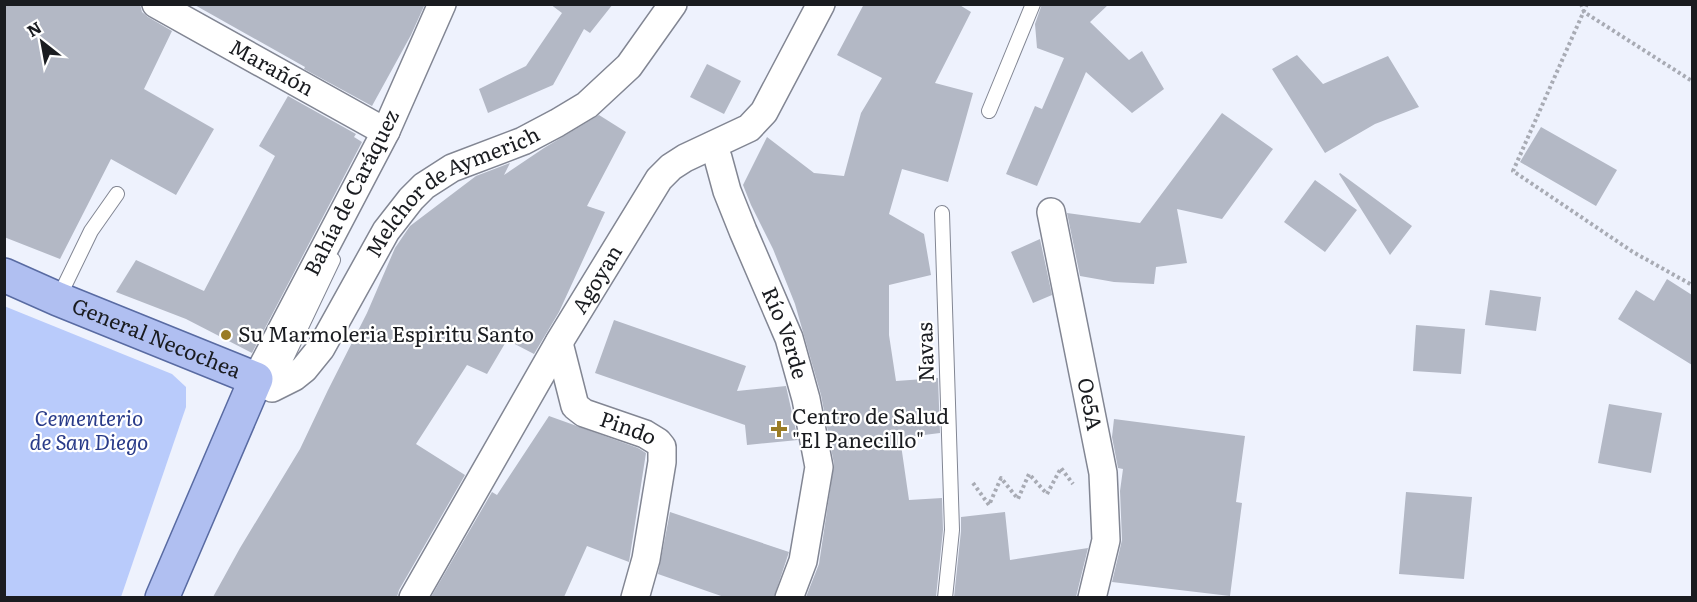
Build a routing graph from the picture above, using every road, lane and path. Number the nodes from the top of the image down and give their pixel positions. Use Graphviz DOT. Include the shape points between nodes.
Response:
graph roads {
  1 [pos="156,4"];
  2 [pos="442,4"];
  3 [pos="673,4"];
  4 [pos="821,4"];
  5 [pos="1033,4"];
  6 [pos="1581,4"];
  7 [pos="1587,4"];
  8 [pos="1584,12"];
  9 [pos="1692,81"];
  10 [pos="989,111"];
  11 [pos="386,131"];
  12 [pos="712,146"];
  13 [pos="117,194"];
  14 [pos="1051,212"];
  15 [pos="942,213"];
  16 [pos="4,275"];
  17 [pos="1692,285"];
  18 [pos="58,299"];
  19 [pos="558,343"];
  20 [pos="263,393"];
  21 [pos="1079,479"];
  22 [pos="951,499"];
  23 [pos="162,597"];
  24 [pos="413,597"];
  25 [pos="634,597"];
  26 [pos="789,597"];
  27 [pos="945,597"];
  28 [pos="1092,597"];
  1 -- 11 [label="street, Marañón"];
  2 -- 11 [label="street, Bahía de Caráquez"];
  3 -- 20 [label="street, Melchor de Aymerich" via="629,66 588,105 523,141 452,168 424,186 386,231 321,348 294,377"];
  4 -- 12 [label="street, Agoyan" via="765,112 749,128"];
  5 -- 10 [label="lane"];
  6 -- 8 [label="path"];
  7 -- 8 [label="path"];
  8 -- 9 [label="path"];
  8 -- 17 [label="path" via="1513,171 1634,252"];
  11 -- 20 [label="street, Bahía de Caráquez"];
  12 -- 19 [label="street, Agoyan" via="671,167 659,179"];
  12 -- 26 [label="street, Río Verde" via="789,338 819,467 803,561"];
  13 -- 18 [label="lane" via="91,231"];
  14 -- 28 [label="street, Oe5A" via="1103,473 1106,540"];
  15 -- 22 [label="lane, Navas"];
  16 -- 18 [label="main road, General Necochea"];
  18 -- 20 [label="main road, General Necochea"];
  19 -- 24 [label="street, Agoyan"];
  19 -- 25 [label="street, Pindo" via="575,406 584,413 645,434 662,447 646,559"];
  20 -- 23 [label="main road, General Necochea"];
  21 -- 22 [label="path" via="1076,488 1061,468 1047,494 1029,474 1018,499 1001,477 989,505 973,483 961,512"];
  22 -- 27 [label="lane, Navas"];
}
